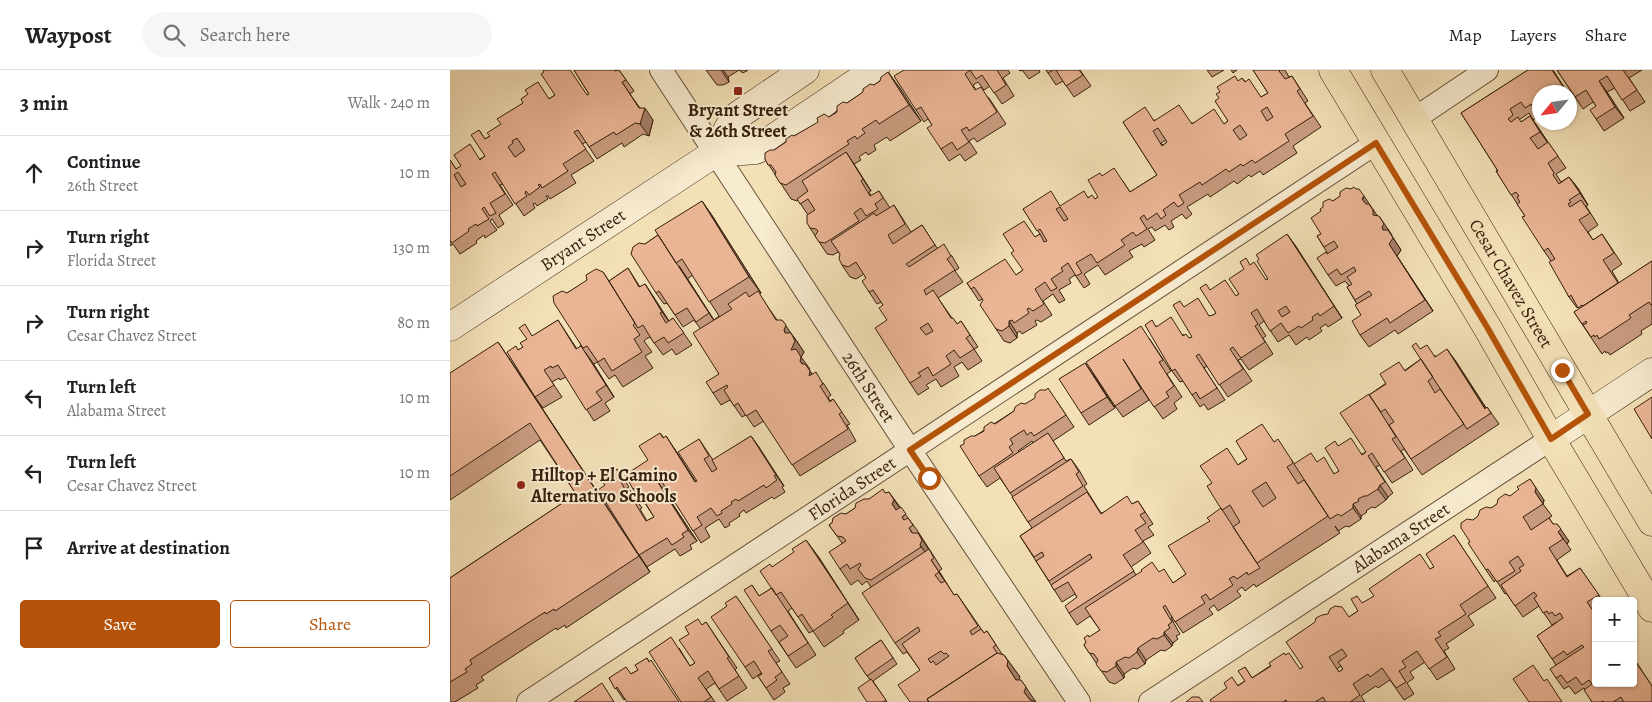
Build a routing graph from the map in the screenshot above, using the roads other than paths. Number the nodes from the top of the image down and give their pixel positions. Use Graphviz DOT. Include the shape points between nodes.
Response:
graph roads {
  1 [pos="661,70"];
  2 [pos="805,70"];
  3 [pos="875,70"];
  4 [pos="1333,70"];
  5 [pos="1385,70"];
  6 [pos="1487,70"];
  7 [pos="1414,119"];
  8 [pos="1376,143"];
  9 [pos="715,153"];
  10 [pos="450,327"];
  11 [pos="1652,372"];
  12 [pos="1588,414"];
  13 [pos="1551,439"];
  14 [pos="910,450"];
  15 [pos="1652,522"];
  16 [pos="1652,608"];
  17 [pos="528,702"];
  18 [pos="1079,702"];
  19 [pos="1150,702"];
  1 -- 9 [label="street, 26th Street"];
  2 -- 9 [label="street, Bryant Street" via="734,118"];
  3 -- 9 [label="street, Bryant Street" via="756,150"];
  4 -- 8 [label="main road"];
  5 -- 7 [label="main road, Cesar Chavez Street"];
  6 -- 7 [label="street"];
  7 -- 12 [label="main road, Cesar Chavez Street"];
  8 -- 13 [label="main road"];
  8 -- 14 [label="street, Florida Street"];
  9 -- 10 [label="street, Bryant Street"];
  9 -- 14 [label="street, 26th Street"];
  11 -- 12 [label="street, Alabama Street"];
  12 -- 13 [label="street, Alabama Street"];
  12 -- 15 [label="main road, Cesar Chavez Street"];
  13 -- 16 [label="main road"];
  13 -- 19 [label="street, Alabama Street"];
  14 -- 17 [label="street, Florida Street"];
  14 -- 18 [label="street, 26th Street"];
}
